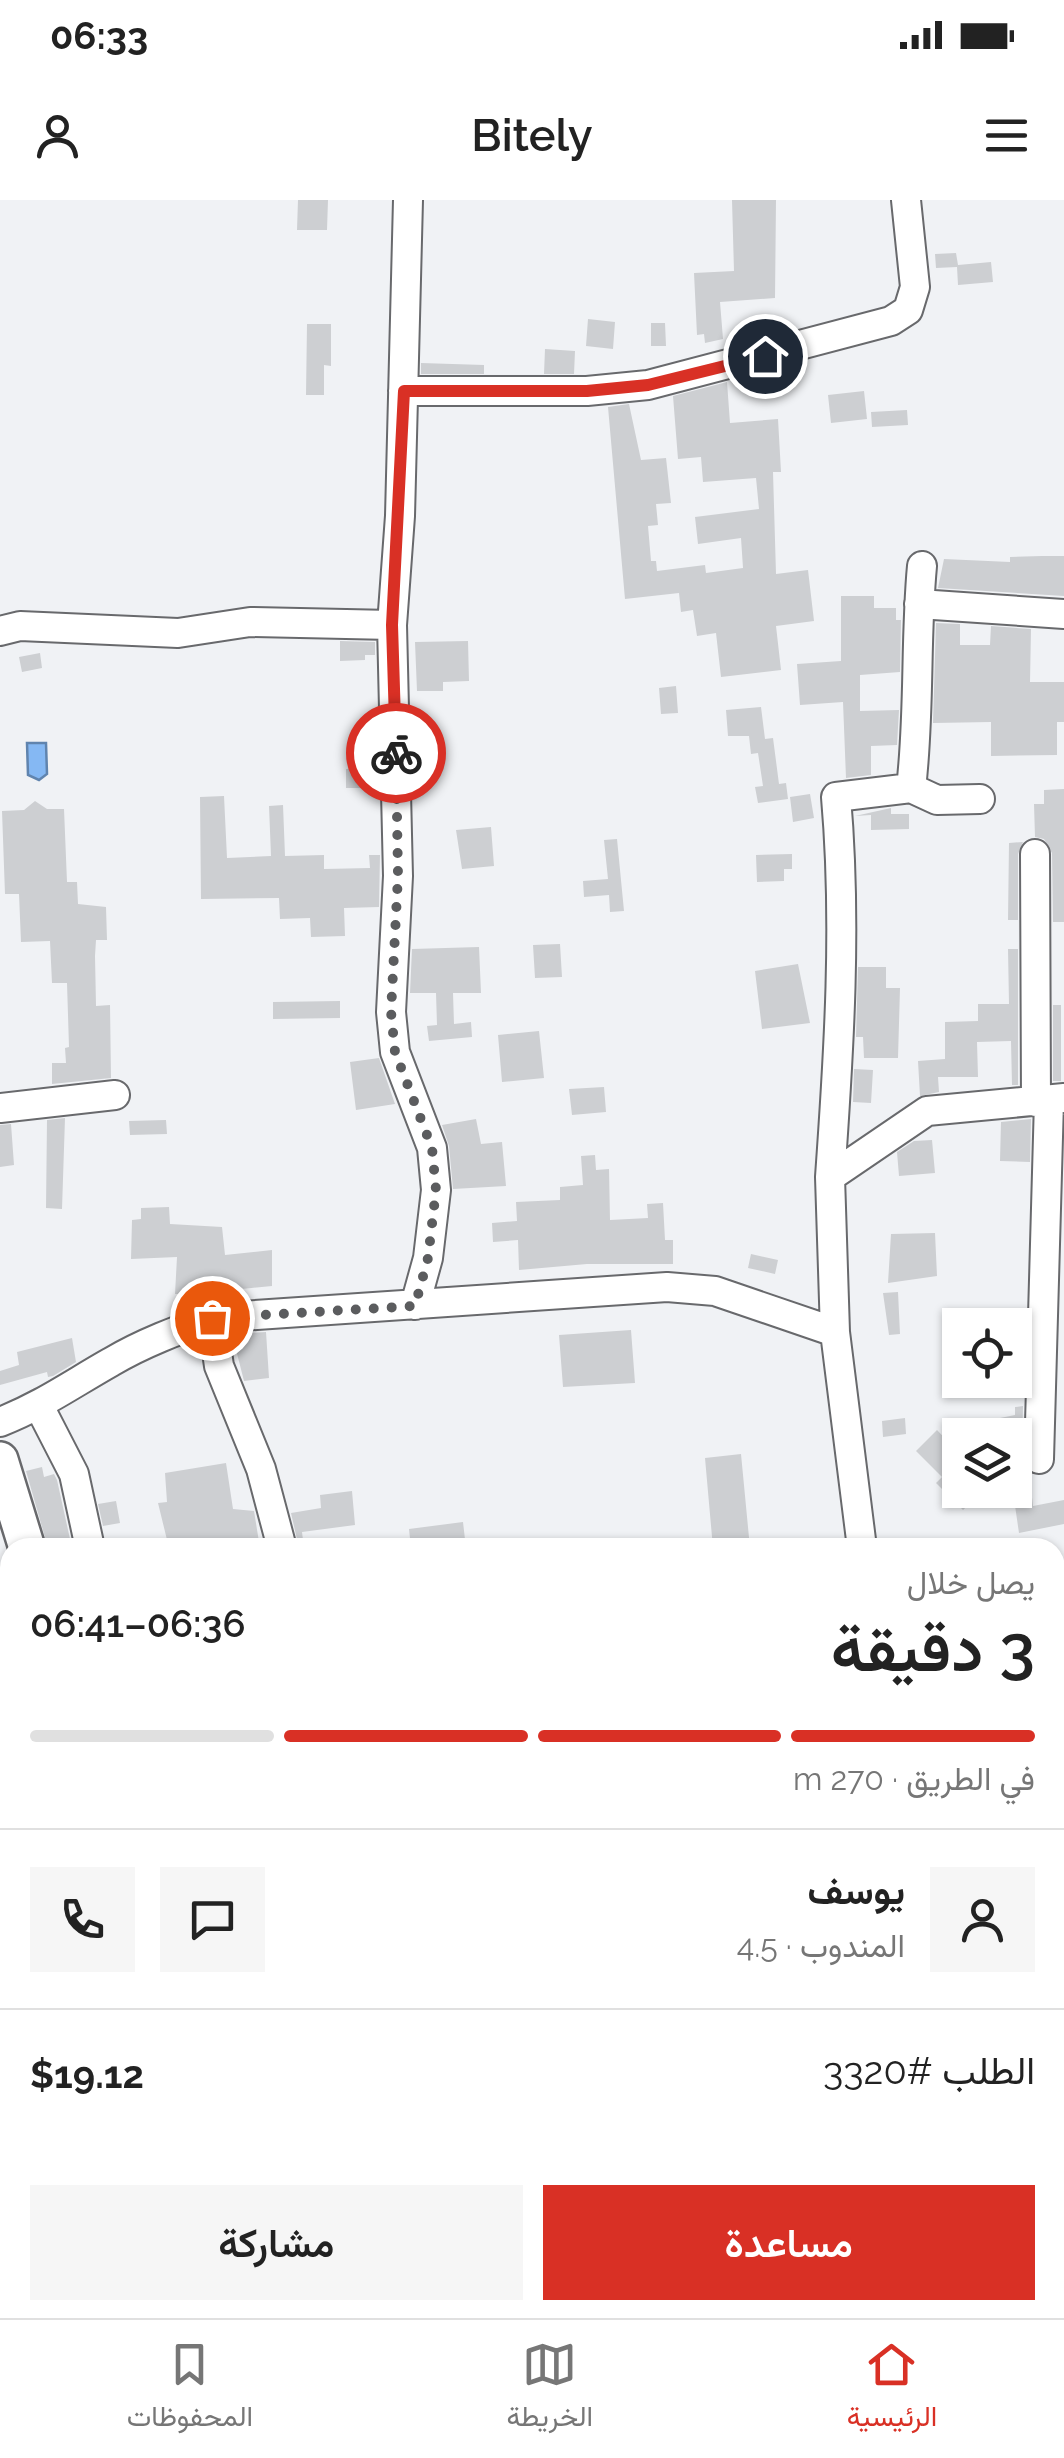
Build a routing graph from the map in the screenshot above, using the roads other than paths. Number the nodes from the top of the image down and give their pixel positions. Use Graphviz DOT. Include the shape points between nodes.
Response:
graph roads {
  1 [pos="408,200"];
  2 [pos="906,200"];
  3 [pos="404,391"];
  4 [pos="922,566"];
  5 [pos="919,604"];
  6 [pos="1064,614"];
  7 [pos="392,625"];
  8 [pos="0,631"];
  9 [pos="911,788"];
  10 [pos="980,800"];
  11 [pos="1035,854"];
  12 [pos="115,1095"];
  13 [pos="1050,1100"];
  14 [pos="0,1108"];
  15 [pos="830,1177"];
  16 [pos="415,1306"];
  17 [pos="212,1318"];
  18 [pos="835,1332"];
  19 [pos="38,1406"];
  20 [pos="0,1422"];
  21 [pos="1039,1458"];
  22 [pos="0,1460"];
  23 [pos="24,1538"];
  24 [pos="88,1538"];
  25 [pos="279,1538"];
  26 [pos="861,1538"];
  1 -- 3 [label="street"];
  2 -- 3 [label="street" via="914,287 908,310 891,320 648,385"];
  3 -- 7 [label="street"];
  4 -- 5 [label="street"];
  5 -- 6 [label="street"];
  5 -- 9 [label="street"];
  7 -- 8 [label="street" via="250,622 178,634 20,626"];
  7 -- 16 [label="street" via="398,876 391,1012 395,1052 432,1148 436,1190"];
  9 -- 10 [label="street" via="937,800"];
  9 -- 15 [label="street" via="836,797 840,1039"];
  11 -- 13 [label="street"];
  12 -- 14 [label="street"];
  13 -- 15 [label="street" via="927,1111"];
  13 -- 21 [label="street"];
  15 -- 18 [label="street"];
  16 -- 17 [label="street"];
  16 -- 18 [label="street" via="667,1287 714,1291"];
  17 -- 19 [label="street" via="111,1362"];
  17 -- 25 [label="street" via="218,1366 261,1469"];
  18 -- 26 [label="street"];
  19 -- 20 [label="street"];
  19 -- 24 [label="street" via="74,1474"];
  22 -- 23 [label="main road"];
}
